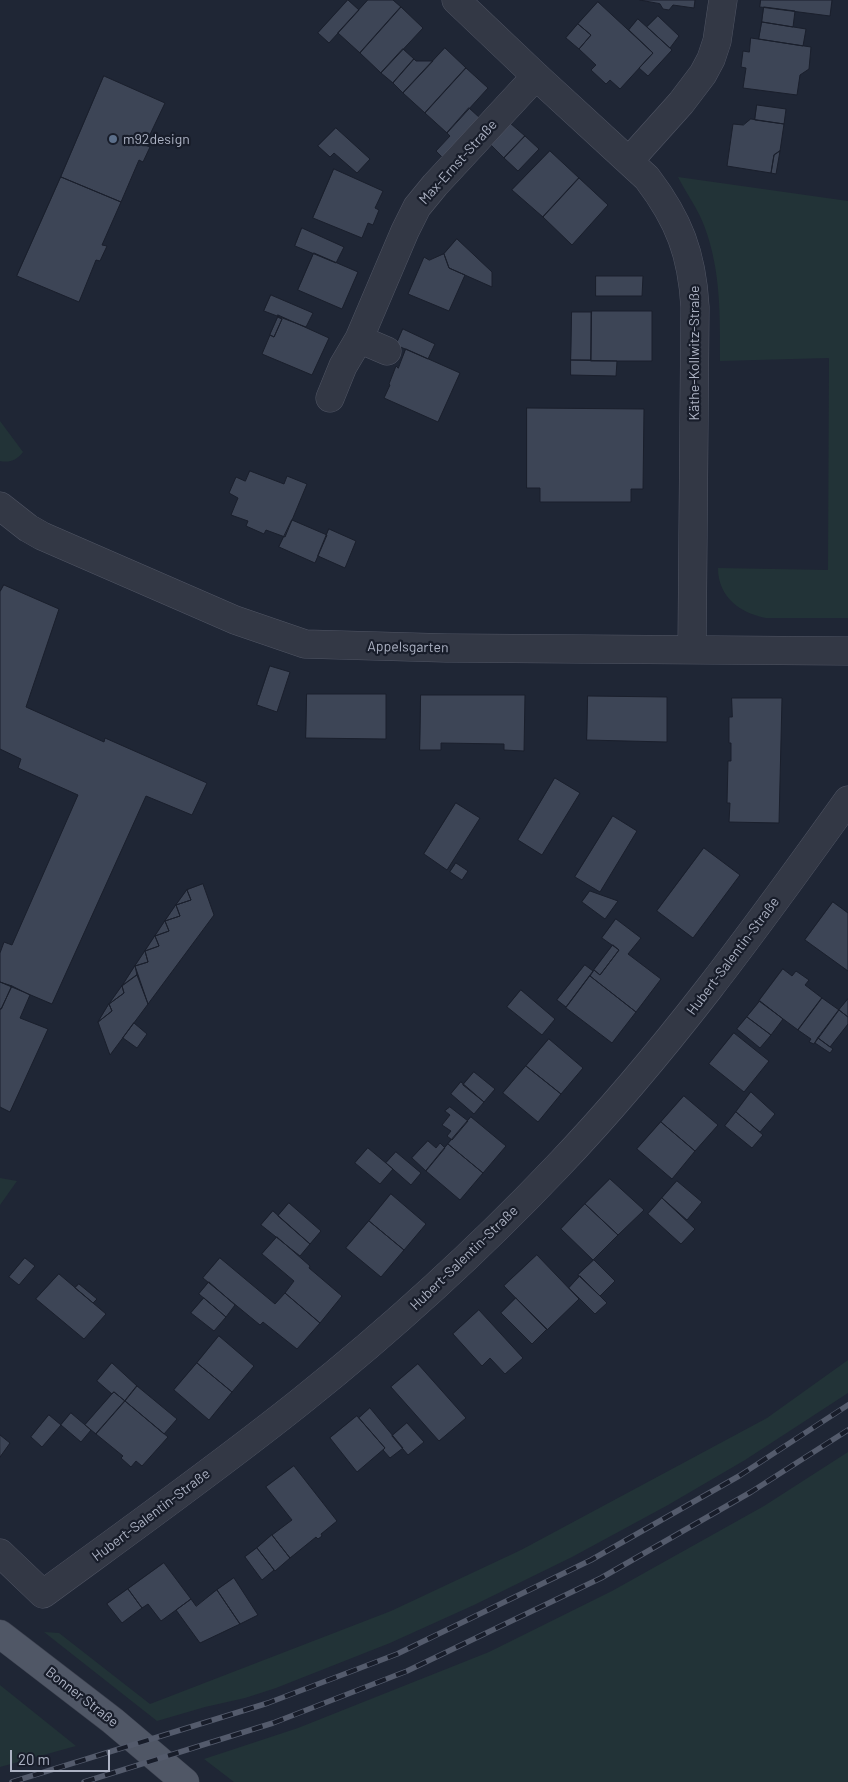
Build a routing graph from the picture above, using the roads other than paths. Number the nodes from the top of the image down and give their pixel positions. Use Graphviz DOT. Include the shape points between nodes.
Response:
graph roads {
  1 [pos="456,0"];
  2 [pos="724,0"];
  3 [pos="536,76"];
  4 [pos="629,160"];
  5 [pos="359,339"];
  6 [pos="386,351"];
  7 [pos="330,398"];
  8 [pos="0,506"];
  9 [pos="692,650"];
  10 [pos="848,651"];
  11 [pos="848,800"];
  12 [pos="0,1553"];
  13 [pos="0,1634"];
  14 [pos="185,1782"];
  1 -- 3 [label="street, Käthe-Kollwitz-Straße"];
  2 -- 4 [label="street" via="717,41 703,74"];
  3 -- 4 [label="street, Käthe-Kollwitz-Straße"];
  3 -- 5 [label="street, Max-Ernst-Straße" via="417,207"];
  4 -- 9 [label="street, Käthe-Kollwitz-Straße" via="661,197 673,217 693,279"];
  5 -- 6 [label="street"];
  5 -- 7 [label="street, Max-Ernst-Straße"];
  8 -- 9 [label="street, Appelsgarten" via="42,536 236,620 305,644"];
  9 -- 10 [label="street, Appelsgarten"];
  11 -- 12 [label="street, Hubert-Salentin-Straße" via="750,937 629,1087 557,1167 381,1335 291,1409 43,1594"];
  13 -- 14 [label="main road, Bonner Straße" via="113,1721"];
}
